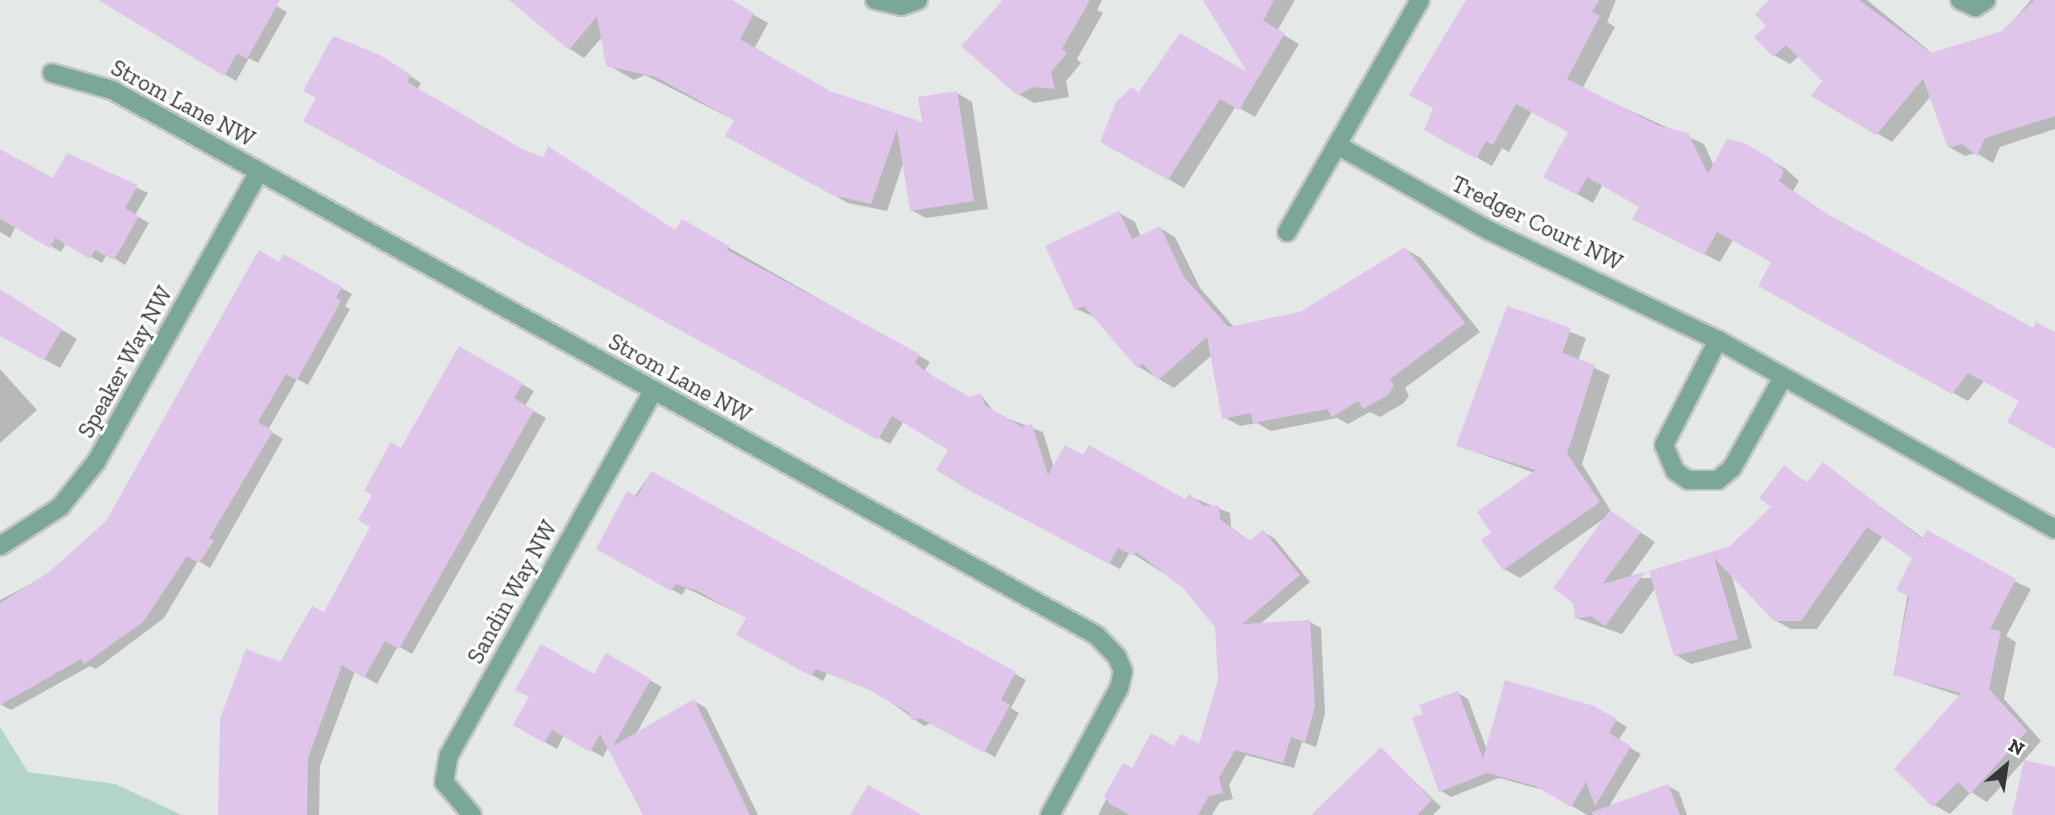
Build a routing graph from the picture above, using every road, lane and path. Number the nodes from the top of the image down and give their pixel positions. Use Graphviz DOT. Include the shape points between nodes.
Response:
graph roads {
  1 [pos="875,0"];
  2 [pos="918,0"];
  3 [pos="1420,0"];
  4 [pos="1960,0"];
  5 [pos="1986,0"];
  6 [pos="52,73"];
  7 [pos="1337,145"];
  8 [pos="259,172"];
  9 [pos="1287,232"];
  10 [pos="1718,341"];
  11 [pos="1783,377"];
  12 [pos="653,391"];
  13 [pos="2055,529"];
  14 [pos="0,546"];
  15 [pos="472,815"];
  16 [pos="1050,815"];
  1 -- 2 [label="street" via="901,6"];
  3 -- 7 [label="street"];
  4 -- 5 [label="street" via="1975,7"];
  6 -- 8 [label="street, Strom Lane NW" via="112,90"];
  7 -- 9 [label="street"];
  7 -- 10 [label="street, Tredger Court NW" via="1488,230"];
  8 -- 12 [label="street, Strom Lane NW"];
  8 -- 14 [label="street, Speaker Way NW" via="96,463 60,507"];
  10 -- 11 [label="street, Tredger Court NW"];
  10 -- 11 [label="street" via="1664,445 1675,471 1688,480 1718,480 1732,468"];
  11 -- 13 [label="street, Tredger Court NW"];
  12 -- 15 [label="street, Sandin Way NW" via="449,755 444,782"];
  12 -- 16 [label="street, Strom Lane NW" via="1110,646 1124,671 1119,688"];
}
